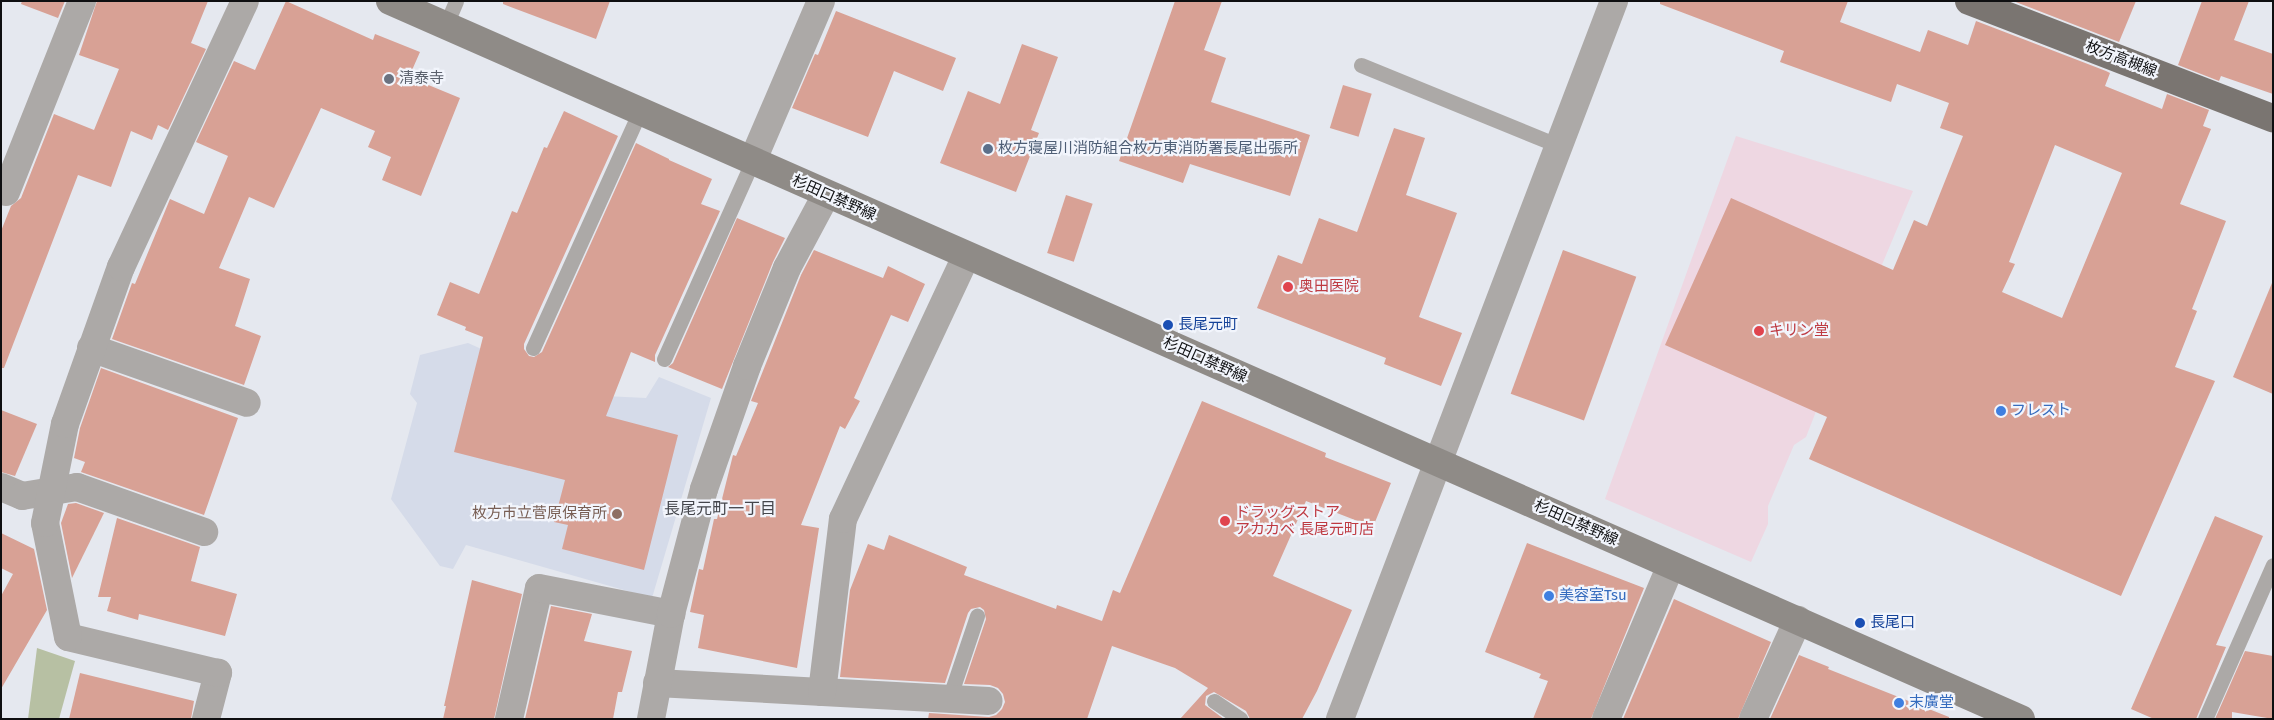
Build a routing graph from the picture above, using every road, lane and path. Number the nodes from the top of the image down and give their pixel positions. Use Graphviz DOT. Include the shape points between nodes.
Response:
graph roads {
  1 [pos="82,1"];
  2 [pos="245,1"];
  3 [pos="390,1"];
  4 [pos="456,1"];
  5 [pos="821,1"];
  6 [pos="1614,1"];
  7 [pos="1976,3"];
  8 [pos="445,27"];
  9 [pos="1361,65"];
  10 [pos="639,113"];
  11 [pos="2273,118"];
  12 [pos="1559,146"];
  13 [pos="752,162"];
  14 [pos="6,192"];
  15 [pos="826,194"];
  16 [pos="966,256"];
  17 [pos="91,348"];
  18 [pos="533,348"];
  19 [pos="664,359"];
  20 [pos="246,402"];
  21 [pos="1438,462"];
  22 [pos="1,486"];
  23 [pos="51,492"];
  24 [pos="204,532"];
  25 [pos="1672,564"];
  26 [pos="2273,565"];
  27 [pos="671,614"];
  28 [pos="976,616"];
  29 [pos="1798,620"];
  30 [pos="657,683"];
  31 [pos="822,692"];
  32 [pos="949,699"];
  33 [pos="989,701"];
  34 [pos="1214,701"];
  35 [pos="206,719"];
  36 [pos="509,719"];
  37 [pos="650,719"];
  38 [pos="1241,719"];
  39 [pos="1340,719"];
  40 [pos="1606,719"];
  41 [pos="1753,719"];
  42 [pos="2020,719"];
  43 [pos="2205,719"];
  1 -- 14 [label="street"];
  2 -- 17 [label="street" via="121,267"];
  3 -- 8 [label="main road, 杉田口禁野線"];
  4 -- 8 [label="lane"];
  5 -- 13 [label="street"];
  6 -- 12 [label="street"];
  7 -- 11 [label="main road, 枚方高槻線"];
  8 -- 10 [label="main road, 杉田口禁野線"];
  9 -- 12 [label="lane"];
  10 -- 13 [label="main road, 杉田口禁野線"];
  10 -- 18 [label="lane"];
  12 -- 21 [label="street"];
  13 -- 15 [label="main road, 杉田口禁野線"];
  13 -- 19 [label="lane"];
  15 -- 16 [label="main road, 杉田口禁野線"];
  15 -- 27 [label="street" via="787,268 747,366 704,489"];
  16 -- 21 [label="main road, 杉田口禁野線"];
  16 -- 31 [label="street" via="843,518"];
  17 -- 20 [label="street"];
  17 -- 23 [label="street" via="65,424"];
  21 -- 25 [label="main road, 杉田口禁野線"];
  21 -- 39 [label="street"];
  22 -- 23 [label="street" via="22,496"];
  23 -- 24 [label="street" via="78,487"];
  23 -- 35 [label="street" via="46,523 68,637 218,673"];
  25 -- 29 [label="main road, 杉田口禁野線"];
  25 -- 40 [label="street"];
  26 -- 43 [label="lane"];
  27 -- 30 [label="street"];
  27 -- 36 [label="street" via="539,588"];
  28 -- 32 [label="lane"];
  29 -- 41 [label="street"];
  29 -- 42 [label="main road, 杉田口禁野線"];
  30 -- 31 [label="street"];
  30 -- 37 [label="street"];
  31 -- 32 [label="street"];
  32 -- 33 [label="street"];
  34 -- 38 [label="lane"];
}
